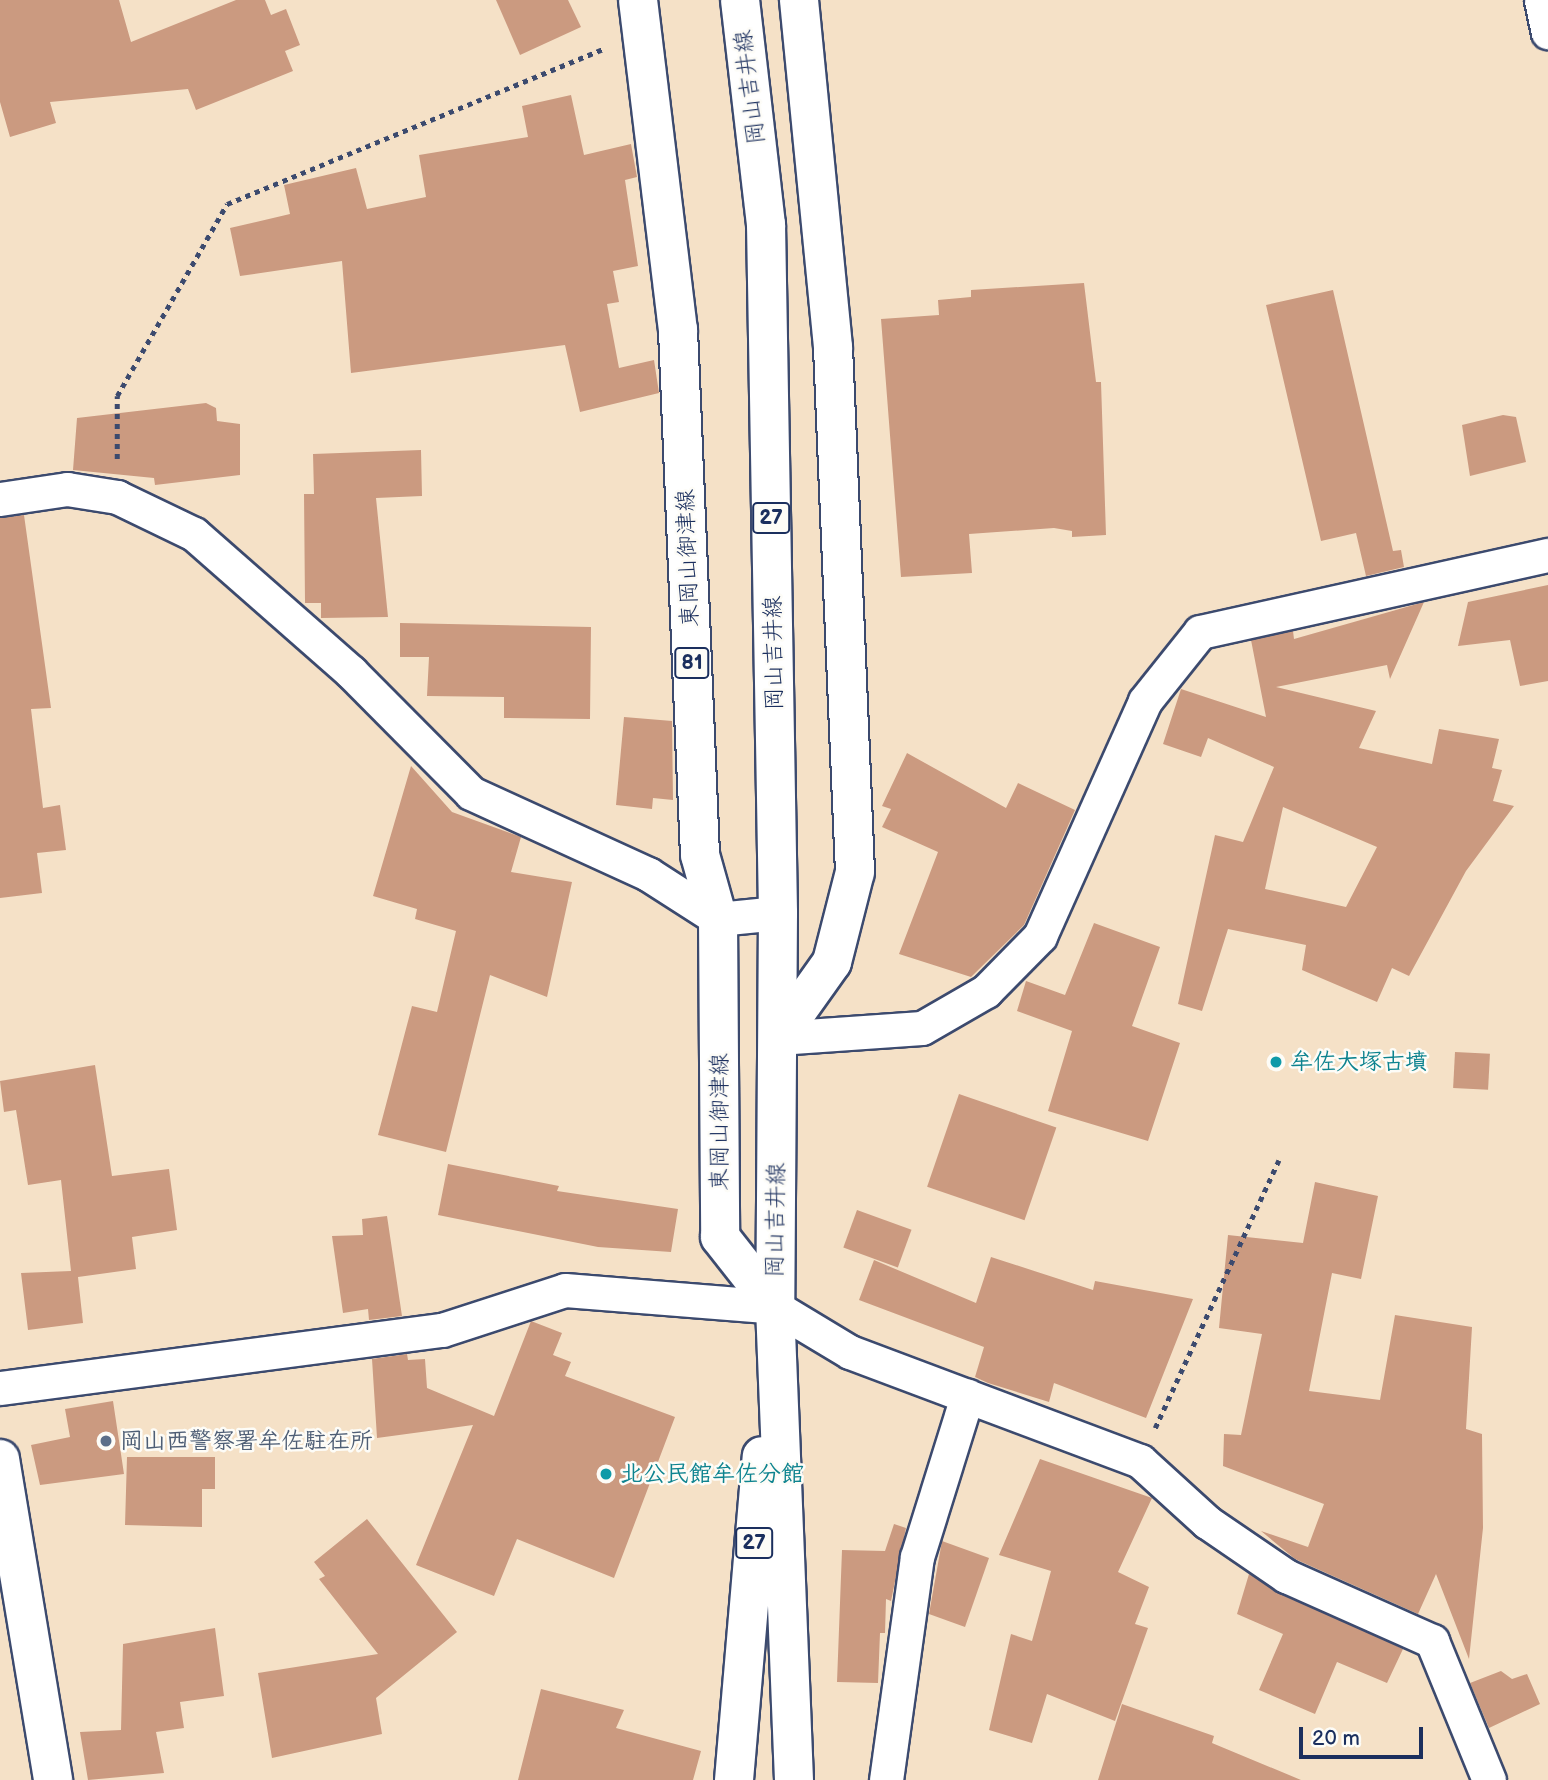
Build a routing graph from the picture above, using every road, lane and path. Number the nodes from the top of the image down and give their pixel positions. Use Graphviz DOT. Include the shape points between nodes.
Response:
graph roads {
  1 [pos="740,0"];
  2 [pos="799,0"];
  3 [pos="1541,0"];
  4 [pos="641,16"];
  5 [pos="1548,32"];
  6 [pos="117,496"];
  7 [pos="0,499"];
  8 [pos="1548,555"];
  9 [pos="778,914"];
  10 [pos="718,919"];
  11 [pos="778,1038"];
  12 [pos="1279,1160"];
  13 [pos="775,1307"];
  14 [pos="0,1388"];
  15 [pos="967,1396"];
  16 [pos="0,1460"];
  17 [pos="1140,1461"];
  18 [pos="6,1538"];
  19 [pos="53,1780"];
  20 [pos="734,1780"];
  21 [pos="794,1780"];
  22 [pos="886,1780"];
  23 [pos="1489,1780"];
  1 -- 9 [label="main road, 岡山吉井線 / 27" via="766,223"];
  2 -- 11 [label="main road" via="833,347 855,872 832,962"];
  3 -- 5 [label="street"];
  4 -- 6 [label="path" via="228,204 117,396"];
  4 -- 10 [label="main road, 東岡山御津線 / 81" via="678,330 700,855"];
  6 -- 7 [label="street" via="67,489"];
  6 -- 10 [label="street" via="194,534 246,575 471,793 648,874"];
  8 -- 11 [label="street" via="1200,632 1145,701 1040,936 986,991 922,1028"];
  9 -- 10 [label="street"];
  9 -- 11 [label="main road, 岡山吉井線 / 27"];
  10 -- 13 [label="main road, 東岡山御津線 / 81" via="720,1237"];
  11 -- 13 [label="main road, 岡山吉井線 / 27"];
  12 -- 17 [label="path"];
  13 -- 14 [label="street" via="565,1290 442,1330"];
  13 -- 15 [label="street" via="850,1352"];
  13 -- 20 [label="main road, 岡山吉井線 / 27"];
  13 -- 21 [label="main road, 岡山吉井線 / 27"];
  15 -- 17 [label="street"];
  15 -- 22 [label="street" via="917,1558"];
  16 -- 18 [label="main road"];
  17 -- 23 [label="street" via="1207,1522 1286,1576 1432,1641"];
  18 -- 19 [label="main road"];
}
